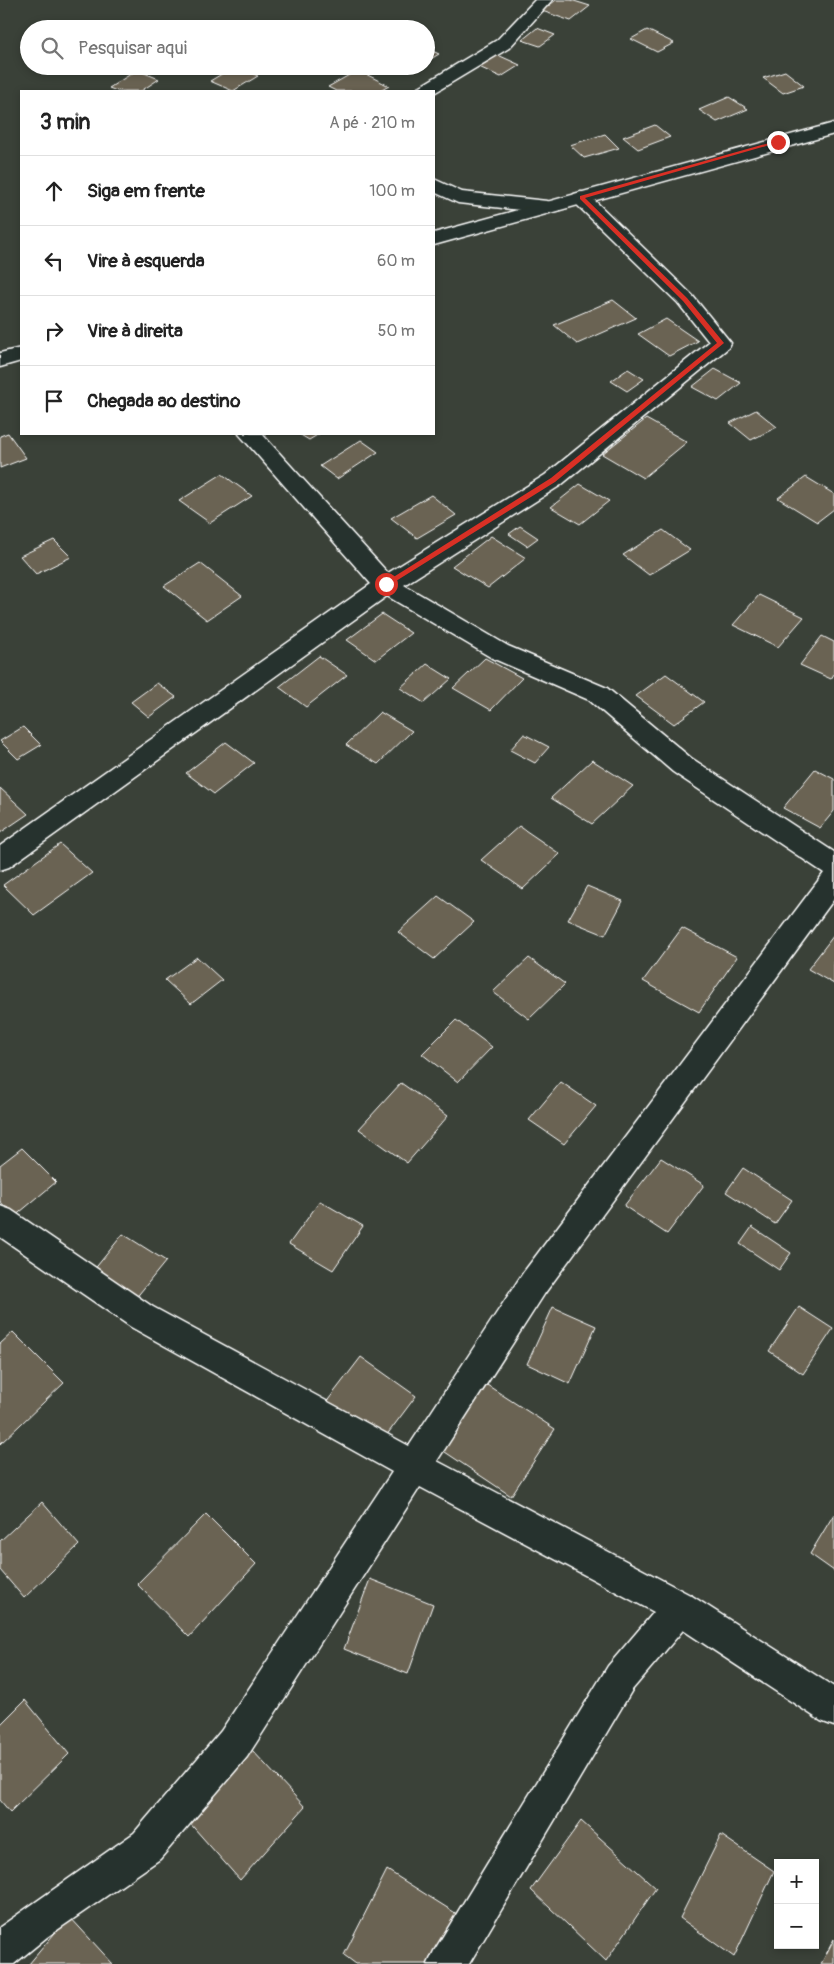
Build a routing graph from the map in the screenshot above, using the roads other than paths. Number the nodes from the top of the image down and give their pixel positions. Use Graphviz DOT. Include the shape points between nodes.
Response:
graph roads {
  1 [pos="544,0"];
  2 [pos="427,90"];
  3 [pos="834,128"];
  4 [pos="435,186"];
  5 [pos="582,198"];
  6 [pos="546,207"];
  7 [pos="435,239"];
  8 [pos="20,354"];
  9 [pos="0,360"];
  10 [pos="251,435"];
  11 [pos="386,584"];
  12 [pos="0,860"];
  13 [pos="834,866"];
  14 [pos="834,879"];
  15 [pos="0,1220"];
  16 [pos="415,1467"];
  17 [pos="680,1608"];
  18 [pos="834,1708"];
  19 [pos="0,1951"];
  20 [pos="447,1964"];
  1 -- 2 [label="street" via="503,44"];
  3 -- 5 [label="street"];
  4 -- 6 [label="street" via="458,197"];
  5 -- 6 [label="street"];
  5 -- 11 [label="street" via="685,299 721,343 553,480"];
  6 -- 7 [label="street"];
  8 -- 9 [label="street"];
  10 -- 11 [label="street"];
  11 -- 12 [label="street"];
  11 -- 13 [label="street" via="500,652 598,694 682,765"];
  14 -- 16 [label="street" via="534,1283"];
  15 -- 16 [label="street" via="142,1317"];
  16 -- 17 [label="street"];
  16 -- 19 [label="street" via="234,1744 147,1846"];
  17 -- 18 [label="street"];
  17 -- 20 [label="street" via="620,1678"];
}
